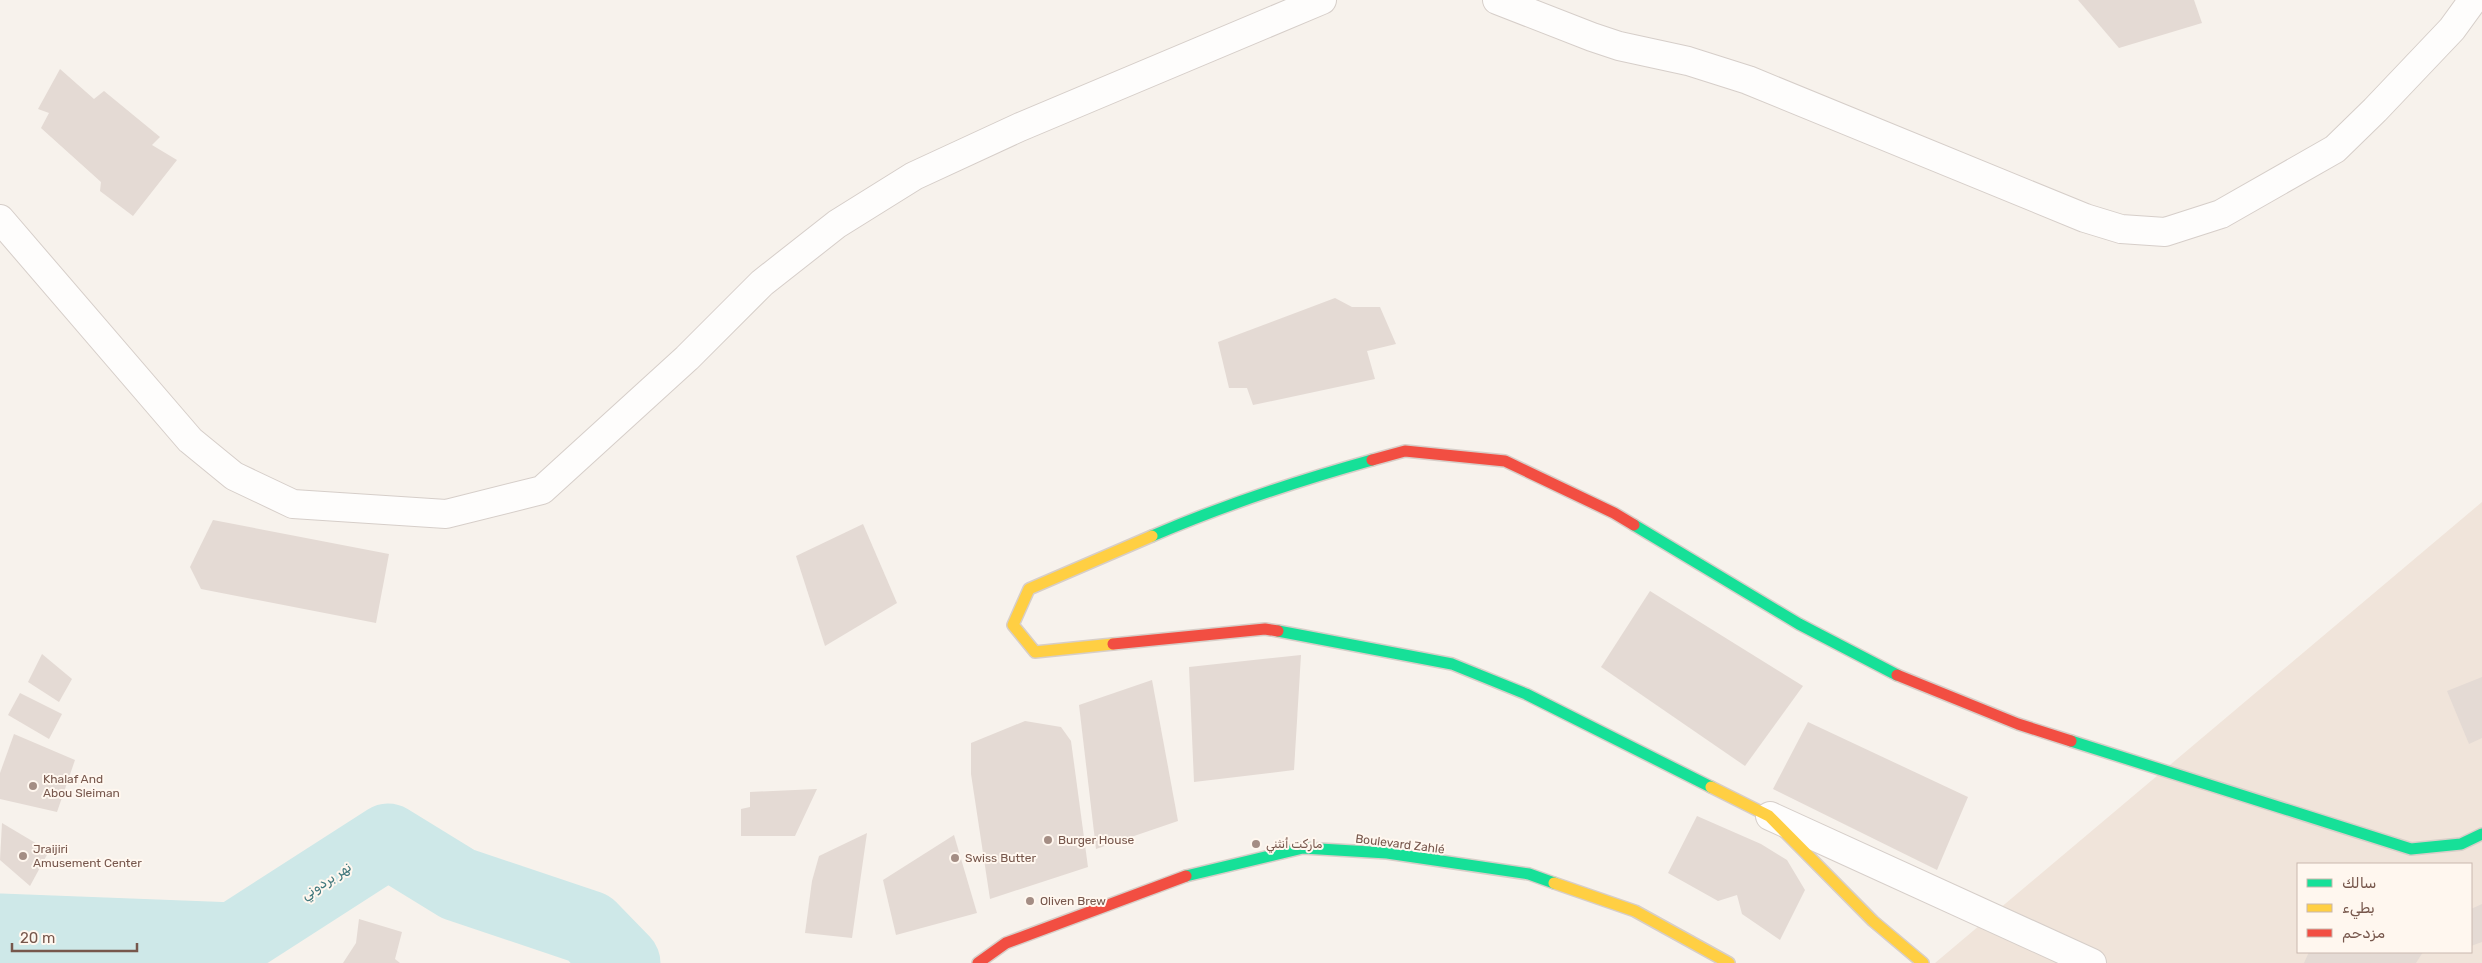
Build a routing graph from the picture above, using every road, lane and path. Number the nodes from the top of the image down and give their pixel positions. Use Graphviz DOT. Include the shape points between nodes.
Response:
graph roads {
  1 [pos="1322,0"];
  2 [pos="1496,0"];
  3 [pos="2473,0"];
  4 [pos="0,219"];
  5 [pos="1769,816"];
  6 [pos="2482,834"];
  7 [pos="978,963"];
  8 [pos="1729,963"];
  9 [pos="1923,963"];
  10 [pos="2092,963"];
  1 -- 4 [label="street" via="1020,127 914,176 837,224 762,283 680,365 542,490 446,514 293,504 234,476 190,440"];
  2 -- 3 [label="street" via="1619,46 1688,61 1748,80 2086,218 2121,229 2165,232 2221,214 2335,149 2452,29"];
  5 -- 6 [label="street" via="1526,694 1452,664 1265,629 1035,652 1013,625 1029,589 1227,505 1306,478 1405,451 1505,461 1614,513 1799,624 1892,673 2018,724 2411,849 2461,844"];
  5 -- 9 [label="street" via="1872,921"];
  5 -- 10 [label="street"];
  7 -- 8 [label="street, Boulevard Zahlé" via="1006,943 1183,877 1303,848 1387,853 1529,874 1635,911"];
}
